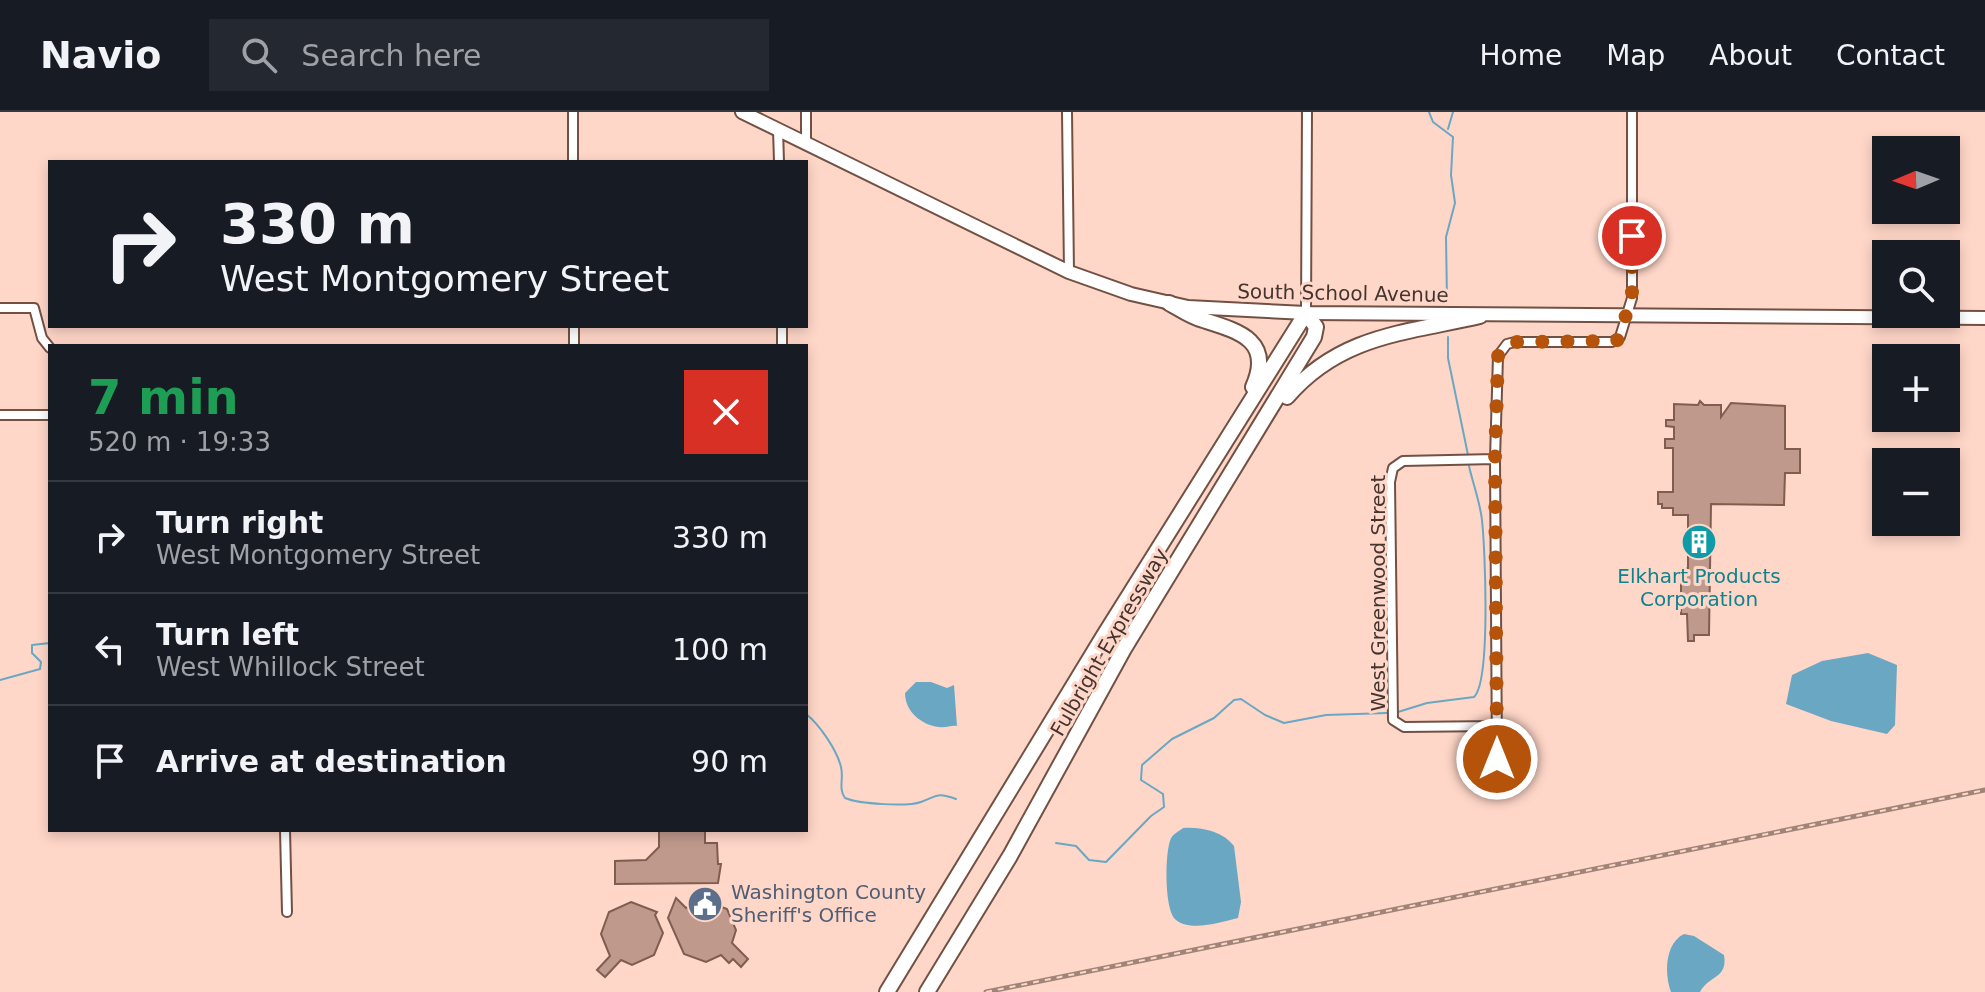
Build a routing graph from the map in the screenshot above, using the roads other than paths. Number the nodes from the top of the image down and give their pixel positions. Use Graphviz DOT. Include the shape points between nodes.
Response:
graph roads {
  1 [pos="573,112"];
  2 [pos="742,112"];
  3 [pos="806,112"];
  4 [pos="1067,112"];
  5 [pos="1307,112"];
  6 [pos="1632,112"];
  7 [pos="778,129"];
  8 [pos="806,142"];
  9 [pos="573,160"];
  10 [pos="779,160"];
  11 [pos="1069,272"];
  12 [pos="1169,303"];
  13 [pos="0,308"];
  14 [pos="1306,313"];
  15 [pos="1480,316"];
  16 [pos="1628,316"];
  17 [pos="1985,318"];
  18 [pos="48,346"];
  19 [pos="0,415"];
  20 [pos="48,415"];
  21 [pos="1259,432"];
  22 [pos="1495,459"];
  23 [pos="1204,474"];
  24 [pos="1497,726"];
  25 [pos="1497,759"];
  26 [pos="285,832"];
  27 [pos="287,912"];
  28 [pos="931,985"];
  29 [pos="888,991"];
  1 -- 9 [label="street"];
  2 -- 7 [label="main road, South School Avenue"];
  3 -- 8 [label="street"];
  4 -- 11 [label="street"];
  5 -- 14 [label="street"];
  6 -- 16 [label="street"];
  7 -- 8 [label="main road, South School Avenue"];
  7 -- 10 [label="street"];
  8 -- 11 [label="main road, South School Avenue"];
  11 -- 12 [label="main road, South School Avenue"];
  12 -- 14 [label="main road, South School Avenue"];
  12 -- 23 [label="highway" via="1237,330 1254,346 1258,359 1255,384"];
  13 -- 18 [label="street" via="34,308"];
  14 -- 15 [label="main road, South School Avenue"];
  14 -- 21 [label="highway, Fulbright Expressway" via="1316,327 1314,337"];
  14 -- 23 [label="highway"];
  15 -- 16 [label="main road, South School Avenue"];
  15 -- 21 [label="highway" via="1379,337 1345,350 1296,386"];
  16 -- 17 [label="main road, South School Avenue"];
  16 -- 22 [label="street" via="1617,341 1515,342 1502,349"];
  19 -- 20 [label="street"];
  21 -- 28 [label="highway, Fulbright Expressway" via="1125,647"];
  22 -- 24 [label="street"];
  22 -- 24 [label="street, West Greenwood Street" via="1397,463 1390,475 1395,724"];
  23 -- 29 [label="highway, Fulbright Expressway"];
  24 -- 25 [label="street"];
  26 -- 27 [label="street"];
}
